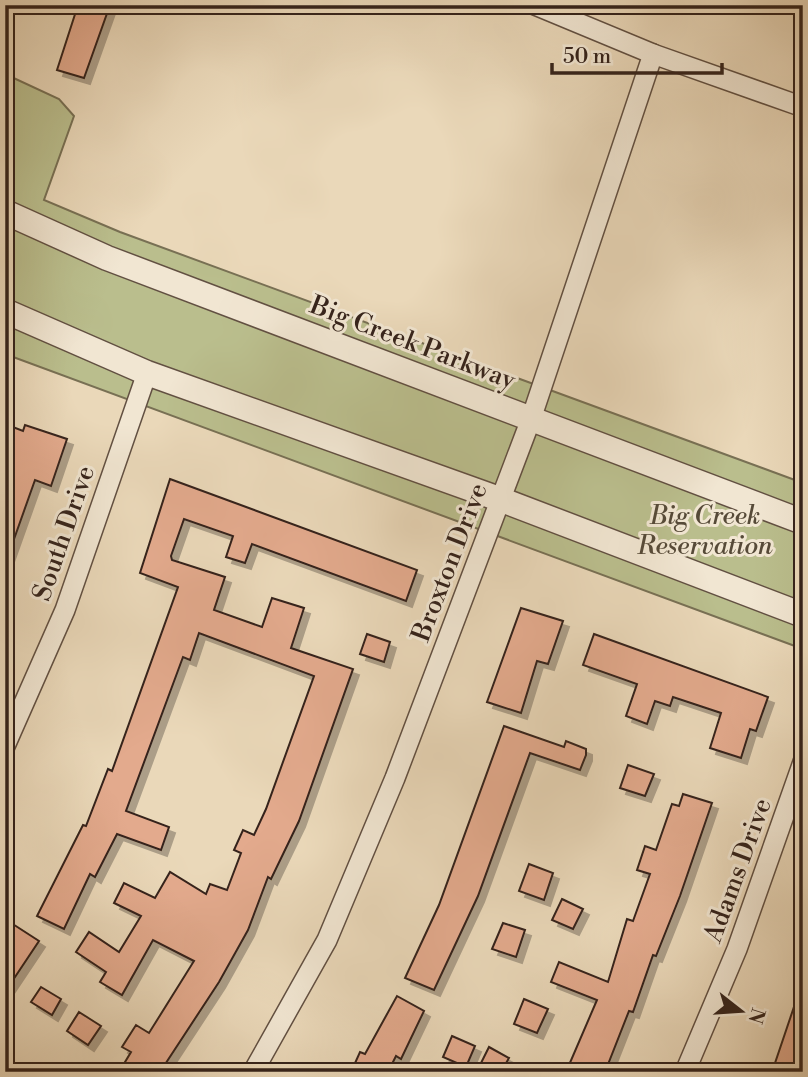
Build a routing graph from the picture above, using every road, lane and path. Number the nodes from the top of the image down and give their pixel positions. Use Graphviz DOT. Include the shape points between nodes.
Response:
graph roads {
  1 [pos="535,5"];
  2 [pos="653,54"];
  3 [pos="803,107"];
  4 [pos="5,212"];
  5 [pos="5,311"];
  6 [pos="147,373"];
  7 [pos="531,419"];
  8 [pos="502,500"];
  9 [pos="803,522"];
  10 [pos="803,615"];
  11 [pos="5,746"];
  12 [pos="803,762"];
  13 [pos="253,1072"];
  14 [pos="685,1072"];
  1 -- 2 [label="street"];
  2 -- 3 [label="street"];
  2 -- 7 [label="street, Broxton Drive"];
  4 -- 7 [label="street, Big Creek Parkway" via="107,258"];
  5 -- 6 [label="street"];
  6 -- 8 [label="street"];
  6 -- 11 [label="street, South Drive" via="65,610"];
  7 -- 8 [label="street, Broxton Drive"];
  7 -- 9 [label="street, Big Creek Parkway"];
  8 -- 10 [label="street"];
  8 -- 13 [label="street, Broxton Drive" via="327,940"];
  12 -- 14 [label="street, Adams Drive" via="737,949"];
}
